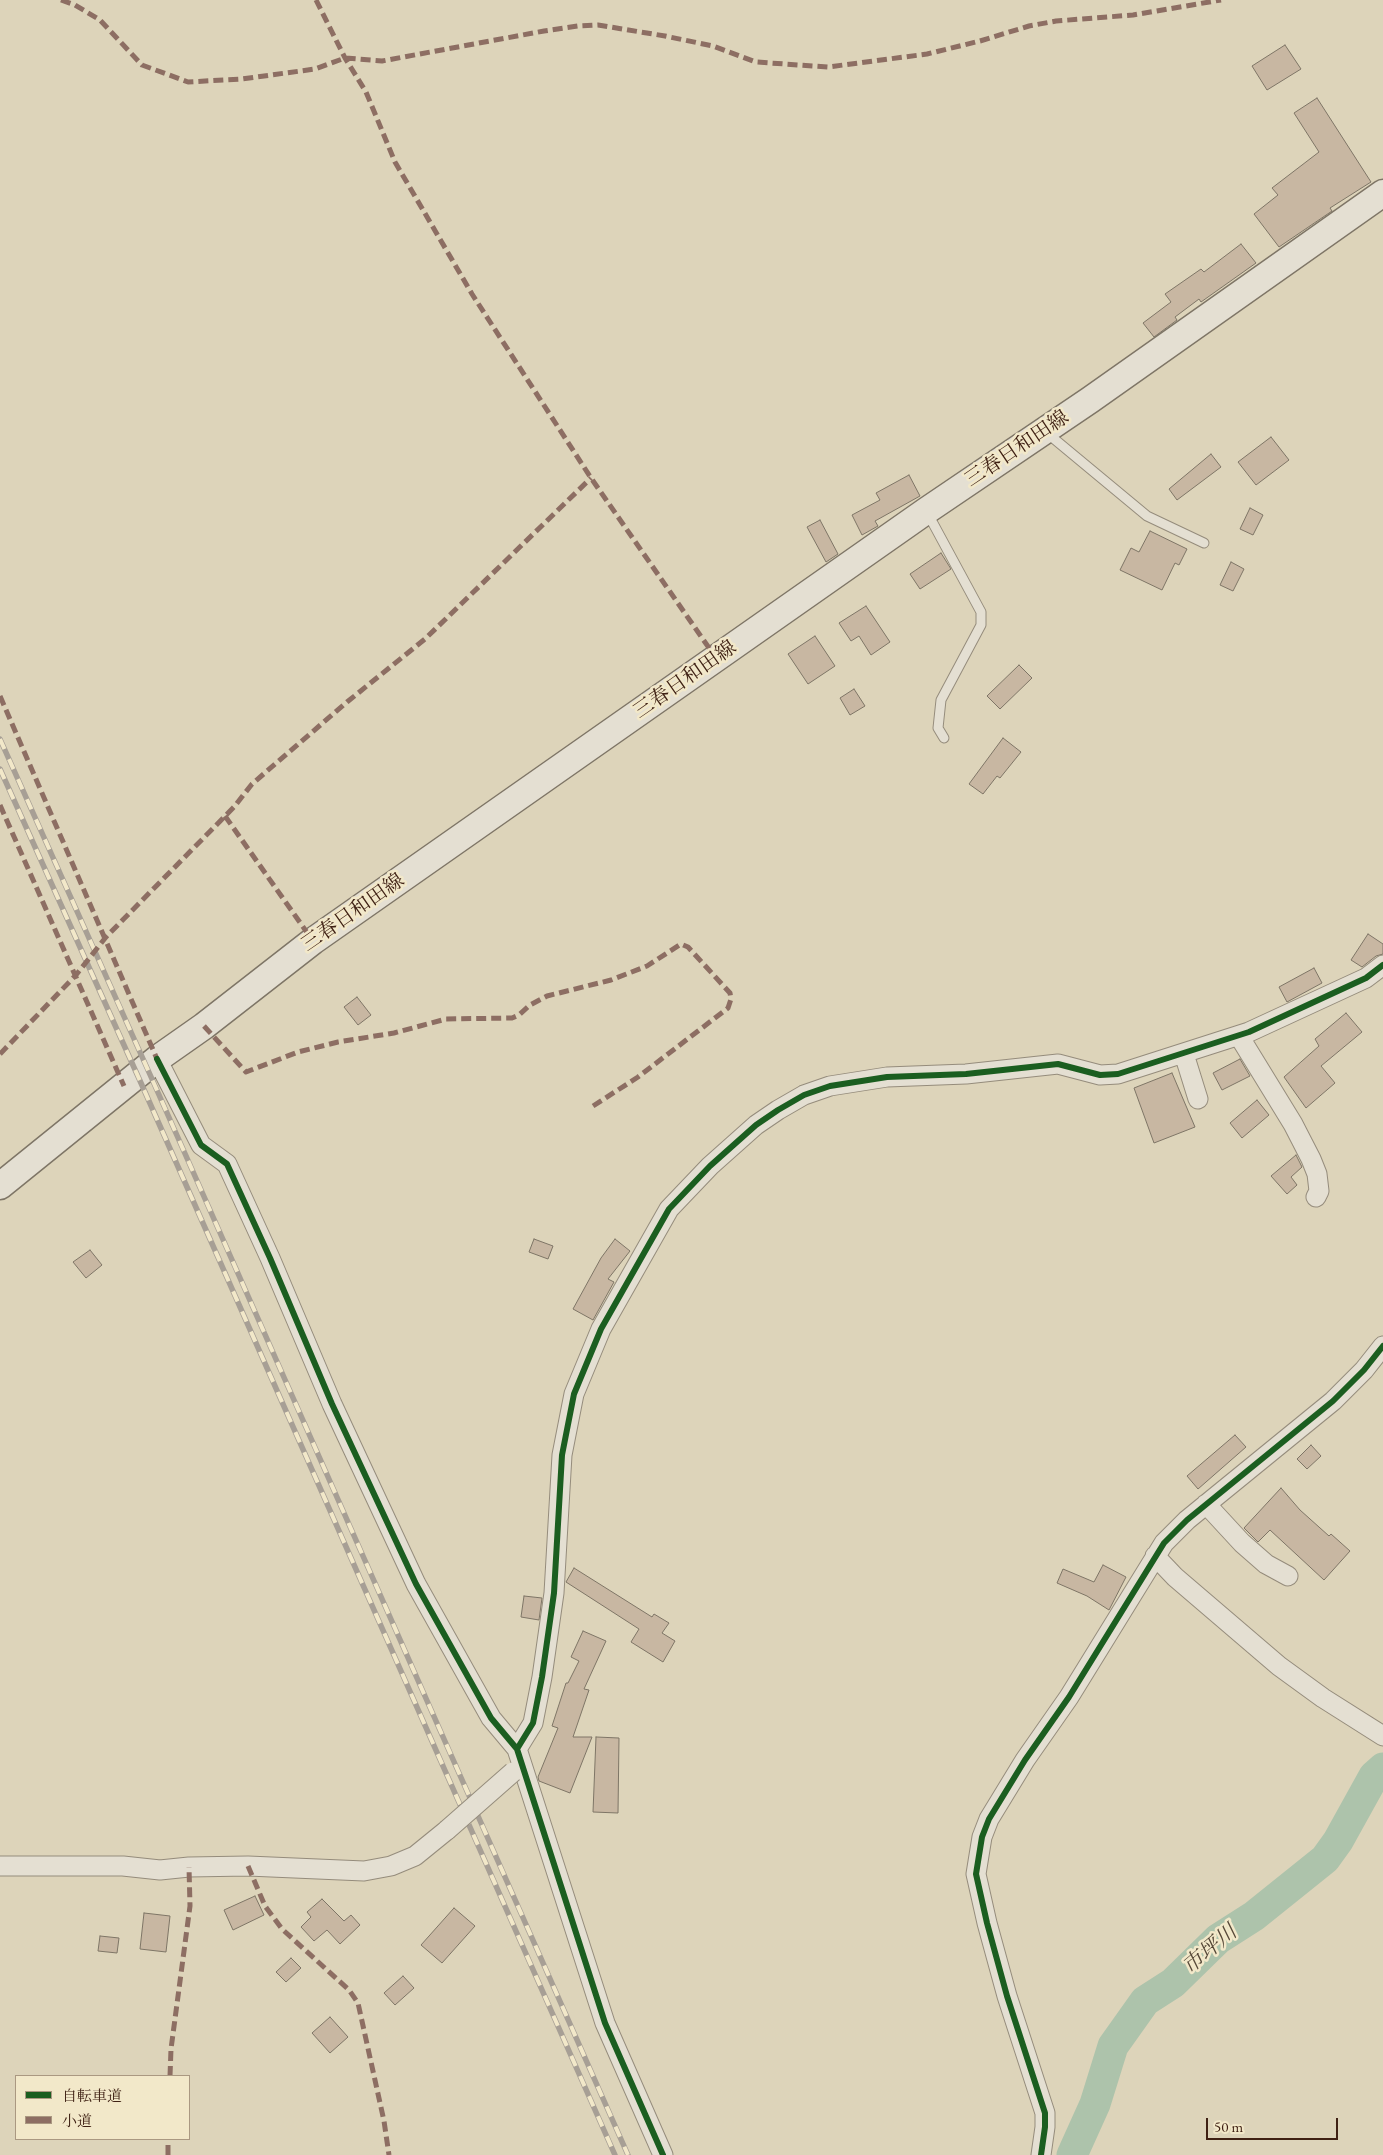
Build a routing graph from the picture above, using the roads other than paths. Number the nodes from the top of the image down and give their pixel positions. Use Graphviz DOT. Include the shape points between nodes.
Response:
graph roads {
  1 [pos="1383,193"];
  2 [pos="1044,431"];
  3 [pos="926,511"];
  4 [pos="1204,543"];
  5 [pos="944,738"];
  6 [pos="1383,965"];
  7 [pos="1239,1036"];
  8 [pos="1184,1054"];
  9 [pos="158,1059"];
  10 [pos="1198,1099"];
  11 [pos="0,1186"];
  12 [pos="1316,1197"];
  13 [pos="1383,1346"];
  14 [pos="1206,1504"];
  15 [pos="1155,1556"];
  16 [pos="1288,1576"];
  17 [pos="1383,1736"];
  18 [pos="517,1762"];
  19 [pos="0,1866"];
  20 [pos="663,2155"];
  21 [pos="1041,2155"];
  1 -- 2 [label="main road, 三春日和田線"];
  2 -- 3 [label="main road, 三春日和田線"];
  2 -- 4 [label="lane" via="1147,516"];
  3 -- 5 [label="lane" via="981,612 981,625 941,700 938,728"];
  3 -- 9 [label="main road, 三春日和田線" via="313,941"];
  6 -- 7 [label="street" via="1366,978"];
  7 -- 8 [label="street"];
  7 -- 12 [label="street" via="1311,1159 1317,1174 1319,1191"];
  8 -- 10 [label="street"];
  8 -- 18 [label="street" via="1108,1075 1058,1064 966,1074 887,1077 830,1086 794,1100 756,1125 683,1192 669,1209 601,1329 574,1394 562,1455 554,1593 542,1677 533,1723"];
  9 -- 11 [label="main road, 三春日和田線"];
  9 -- 18 [label="street" via="201,1145 227,1164 332,1404 416,1584"];
  13 -- 14 [label="street" via="1333,1401"];
  14 -- 15 [label="street" via="1164,1542"];
  14 -- 16 [label="street" via="1242,1543 1266,1564"];
  15 -- 17 [label="street" via="1278,1666"];
  15 -- 21 [label="street" via="1069,1697 1025,1760 982,1836 977,1884 1007,1996 1045,2112"];
  18 -- 19 [label="street, bridge" via="448,1830 415,1856 391,1866 364,1871 248,1866 160,1870 123,1866"];
  18 -- 20 [label="street" via="566,1894 605,2023"];
}
